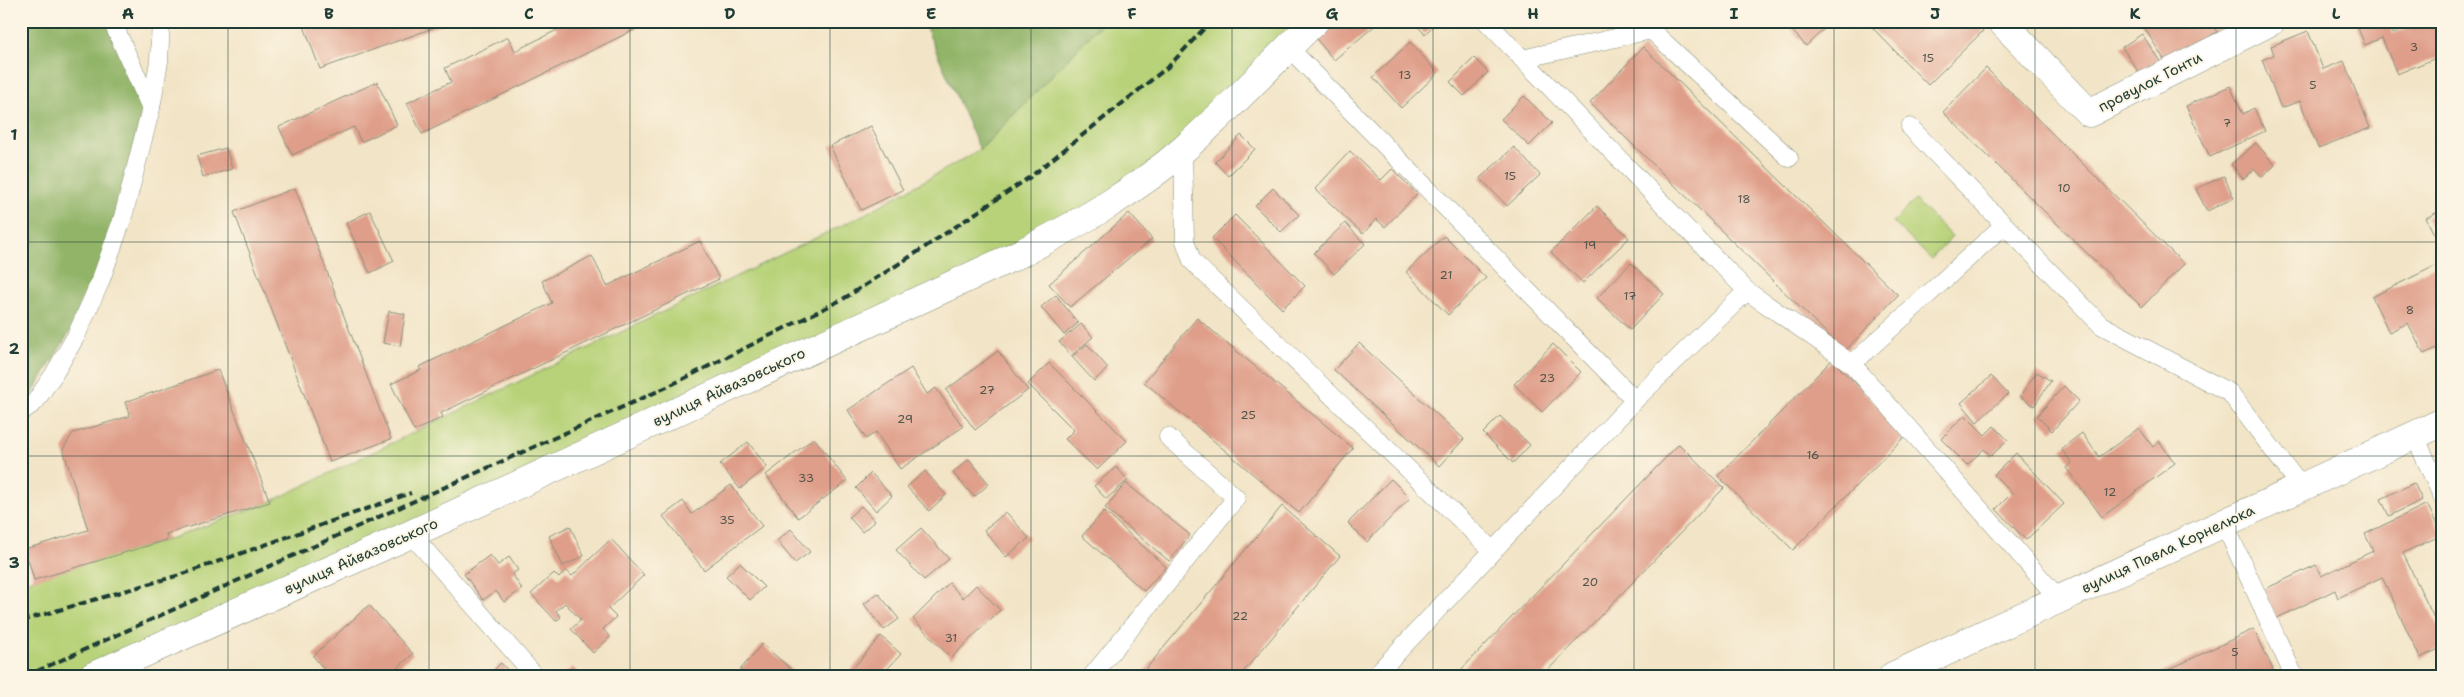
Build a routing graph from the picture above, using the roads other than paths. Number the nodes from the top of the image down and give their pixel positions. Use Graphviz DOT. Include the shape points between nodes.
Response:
graph roads {
  1 [pos="112,21"];
  2 [pos="161,21"];
  3 [pos="1315,21"];
  4 [pos="1486,21"];
  5 [pos="2001,21"];
  6 [pos="2272,21"];
  7 [pos="1288,47"];
  8 [pos="1522,58"];
  9 [pos="151,108"];
  10 [pos="1910,127"];
  11 [pos="1183,150"];
  12 [pos="1790,158"];
  13 [pos="2004,225"];
  14 [pos="1747,291"];
  15 [pos="1852,364"];
  16 [pos="1635,400"];
  17 [pos="21,412"];
  18 [pos="2443,422"];
  19 [pos="2415,436"];
  20 [pos="1168,437"];
  21 [pos="2302,488"];
  22 [pos="2443,498"];
  23 [pos="2224,523"];
  24 [pos="411,534"];
  25 [pos="1492,550"];
  26 [pos="2059,599"];
  27 [pos="93,676"];
  28 [pos="535,676"];
  29 [pos="1092,676"];
  30 [pos="1375,676"];
  31 [pos="1893,676"];
  32 [pos="2294,676"];
  1 -- 9 [label="lane"];
  2 -- 9 [label="lane" via="159,61"];
  3 -- 7 [label="street, вулиця Айвазовського"];
  4 -- 8 [label="lane"];
  5 -- 6 [label="street, провулок Гонти" via="2089,113"];
  7 -- 11 [label="street, вулиця Айвазовського"];
  7 -- 16 [label="lane"];
  8 -- 12 [label="lane" via="1651,30"];
  8 -- 14 [label="lane"];
  9 -- 17 [label="lane" via="123,217 100,282 76,336 54,374 35,402"];
  10 -- 13 [label="lane"];
  11 -- 24 [label="street, вулиця Айвазовського" via="1117,200 1017,256"];
  11 -- 25 [label="lane" via="1185,241 1192,261"];
  13 -- 15 [label="lane"];
  13 -- 21 [label="lane" via="2101,325 2230,393"];
  14 -- 15 [label="lane"];
  14 -- 16 [label="lane"];
  15 -- 26 [label="lane"];
  16 -- 25 [label="lane"];
  18 -- 19 [label="street, вулиця Павла Корнелюка"];
  19 -- 21 [label="street, вулиця Павла Корнелюка"];
  19 -- 22 [label="lane"];
  20 -- 29 [label="lane" via="1236,498"];
  21 -- 23 [label="street, вулиця Павла Корнелюка"];
  23 -- 26 [label="street, вулиця Павла Корнелюка"];
  23 -- 32 [label="lane"];
  24 -- 27 [label="street, вулиця Айвазовського"];
  24 -- 28 [label="lane"];
  25 -- 30 [label="lane"];
  26 -- 31 [label="street, вулиця Павла Корнелюка"];
}
